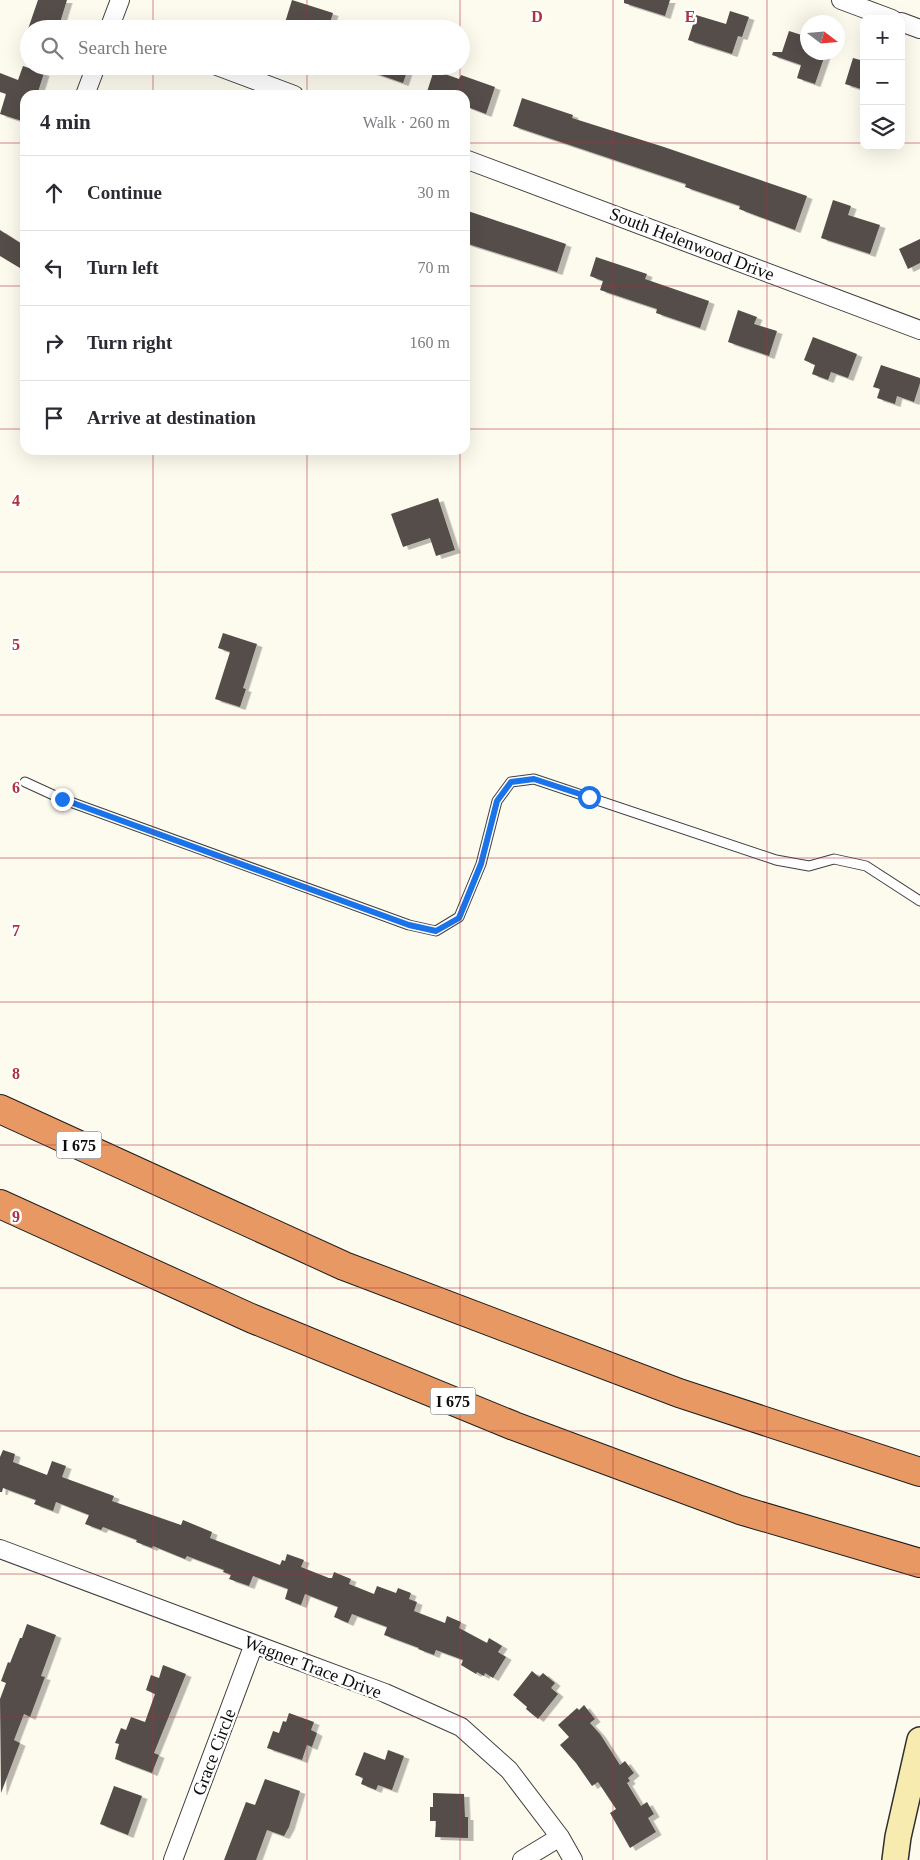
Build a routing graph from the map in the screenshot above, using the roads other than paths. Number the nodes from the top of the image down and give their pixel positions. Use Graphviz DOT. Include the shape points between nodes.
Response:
graph roads {
  1 [pos="120,0"];
  2 [pos="841,0"];
  3 [pos="881,15"];
  4 [pos="114,20"];
  5 [pos="905,23"];
  6 [pos="920,29"];
  7 [pos="93,75"];
  8 [pos="241,75"];
  9 [pos="87,90"];
  10 [pos="281,90"];
  11 [pos="470,161"];
  12 [pos="920,330"];
  13 [pos="25,782"];
  14 [pos="920,901"];
  15 [pos="0,1109"];
  16 [pos="0,1204"];
  17 [pos="920,1472"];
  18 [pos="0,1549"];
  19 [pos="920,1563"];
  20 [pos="254,1644"];
  21 [pos="920,1740"];
  22 [pos="560,1837"];
  23 [pos="173,1860"];
  24 [pos="522,1860"];
  25 [pos="573,1860"];
  26 [pos="895,1860"];
  1 -- 4 [label="street"];
  2 -- 3 [label="street"];
  5 -- 6 [label="street"];
  7 -- 9 [label="street"];
  8 -- 10 [label="street"];
  11 -- 12 [label="street, South Helenwood Drive"];
  13 -- 14 [label="lane" via="62,799 409,925 436,931 459,918 481,864 497,801 511,782 534,779 776,860 809,866 834,859 866,866"];
  15 -- 17 [label="highway, I 675" via="344,1266 679,1393"];
  16 -- 19 [label="highway, I 675" via="253,1319 514,1426 740,1510"];
  18 -- 20 [label="street, Wagner Trace Drive"];
  20 -- 22 [label="street, Wagner Trace Drive" via="385,1693 461,1727 509,1770"];
  20 -- 23 [label="street, Grace Circle"];
  21 -- 26 [label="main road"];
  22 -- 24 [label="street"];
  22 -- 25 [label="street, Wagner Trace Drive"];
}
